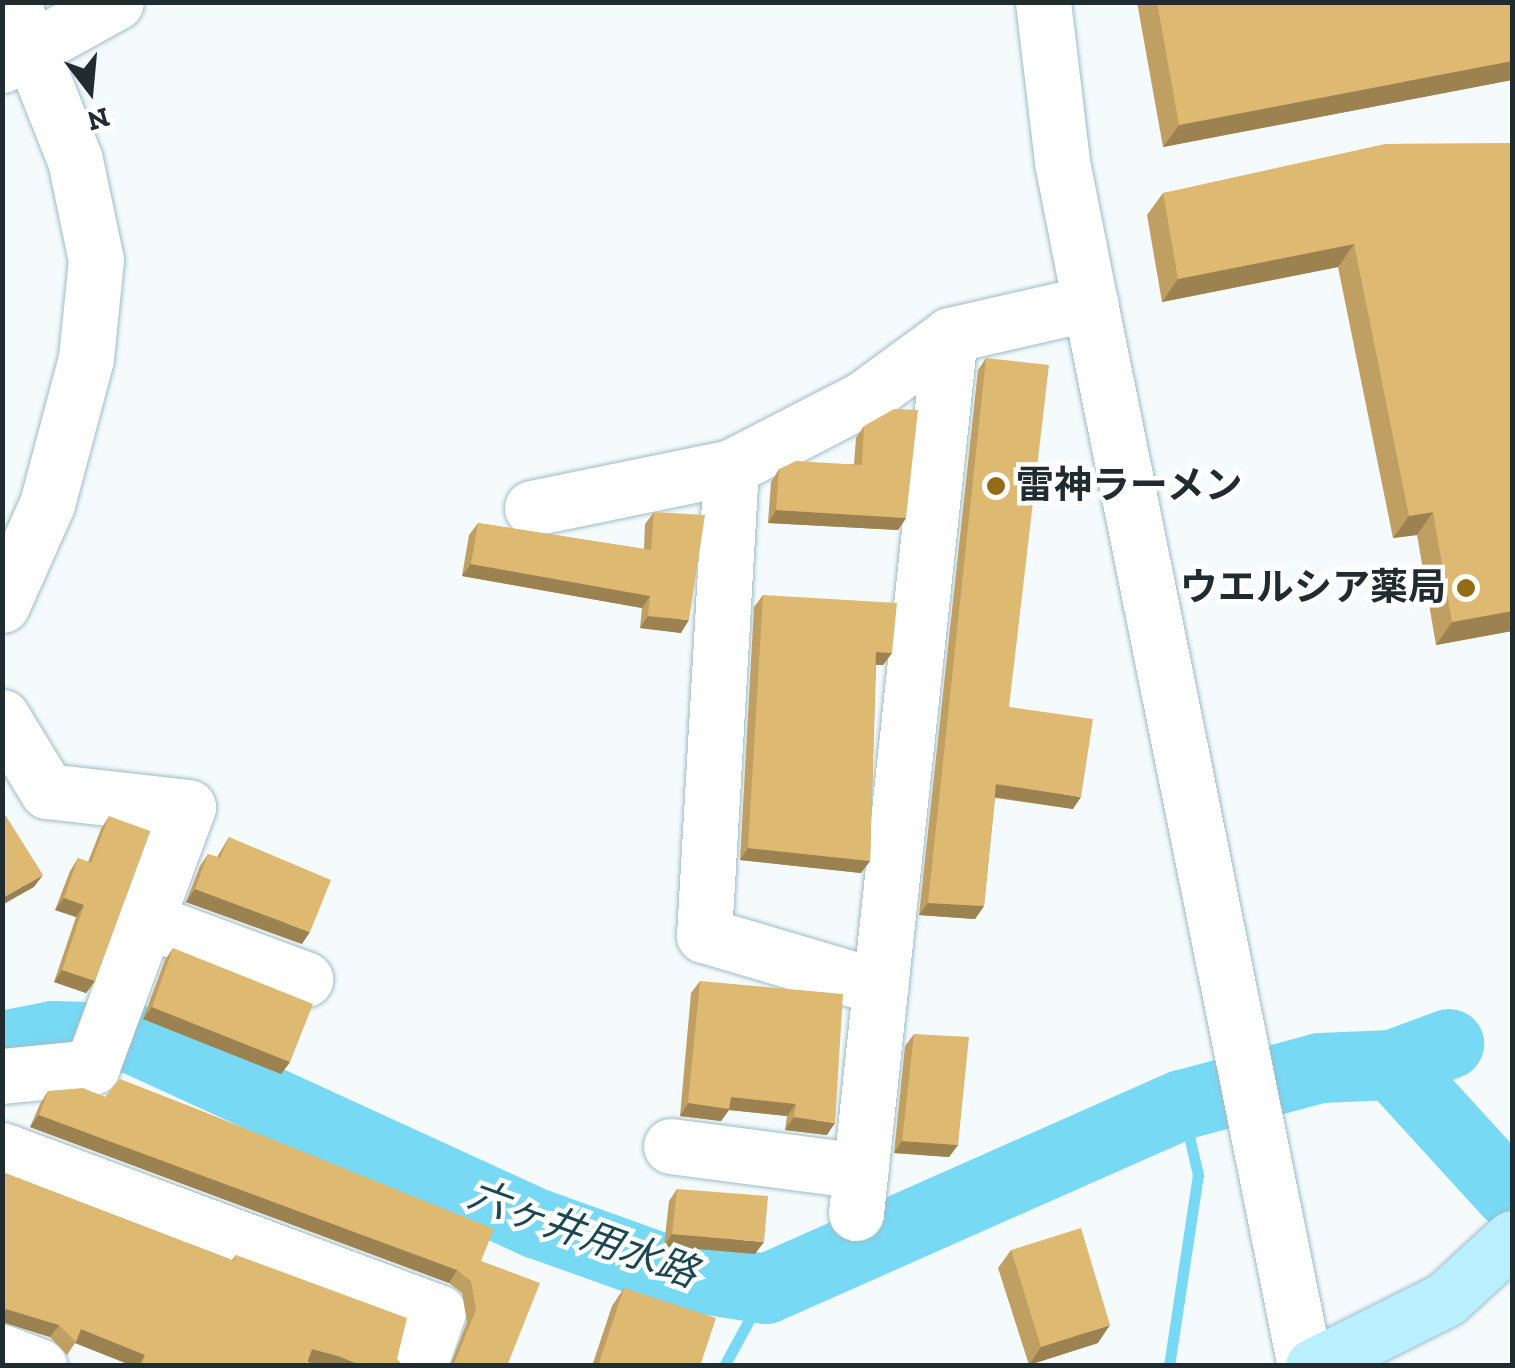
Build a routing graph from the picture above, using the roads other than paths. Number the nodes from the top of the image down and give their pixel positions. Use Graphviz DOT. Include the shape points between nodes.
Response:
graph roads {
  1 [pos="116,2"];
  2 [pos="1043,2"];
  3 [pos="15,39"];
  4 [pos="1090,304"];
  5 [pos="950,335"];
  6 [pos="731,467"];
  7 [pos="532,508"];
  8 [pos="2,605"];
  9 [pos="2,717"];
  10 [pos="146,920"];
  11 [pos="306,979"];
  12 [pos="880,987"];
  13 [pos="2,1076"];
  14 [pos="671,1146"];
  15 [pos="2,1150"];
  16 [pos="1512,1238"];
  17 [pos="2,1352"];
  18 [pos="39,1366"];
  19 [pos="419,1366"];
  20 [pos="1305,1366"];
  21 [pos="1312,1366"];
  1 -- 3 [label="street"];
  2 -- 4 [label="street" via="1062,162"];
  3 -- 8 [label="street" via="75,160 96,260 86,358 47,504"];
  4 -- 5 [label="street"];
  4 -- 20 [label="street"];
  5 -- 6 [label="street" via="863,400"];
  5 -- 12 [label="street"];
  6 -- 7 [label="street"];
  6 -- 12 [label="street" via="704,935"];
  9 -- 10 [label="street" via="47,791 188,808"];
  10 -- 11 [label="street"];
  10 -- 13 [label="street" via="92,1068"];
  12 -- 14 [label="street" via="858,1192"];
  15 -- 19 [label="street" via="438,1312"];
  16 -- 21 [label="main road" via="1446,1299"];
  17 -- 18 [label="street"];
}
